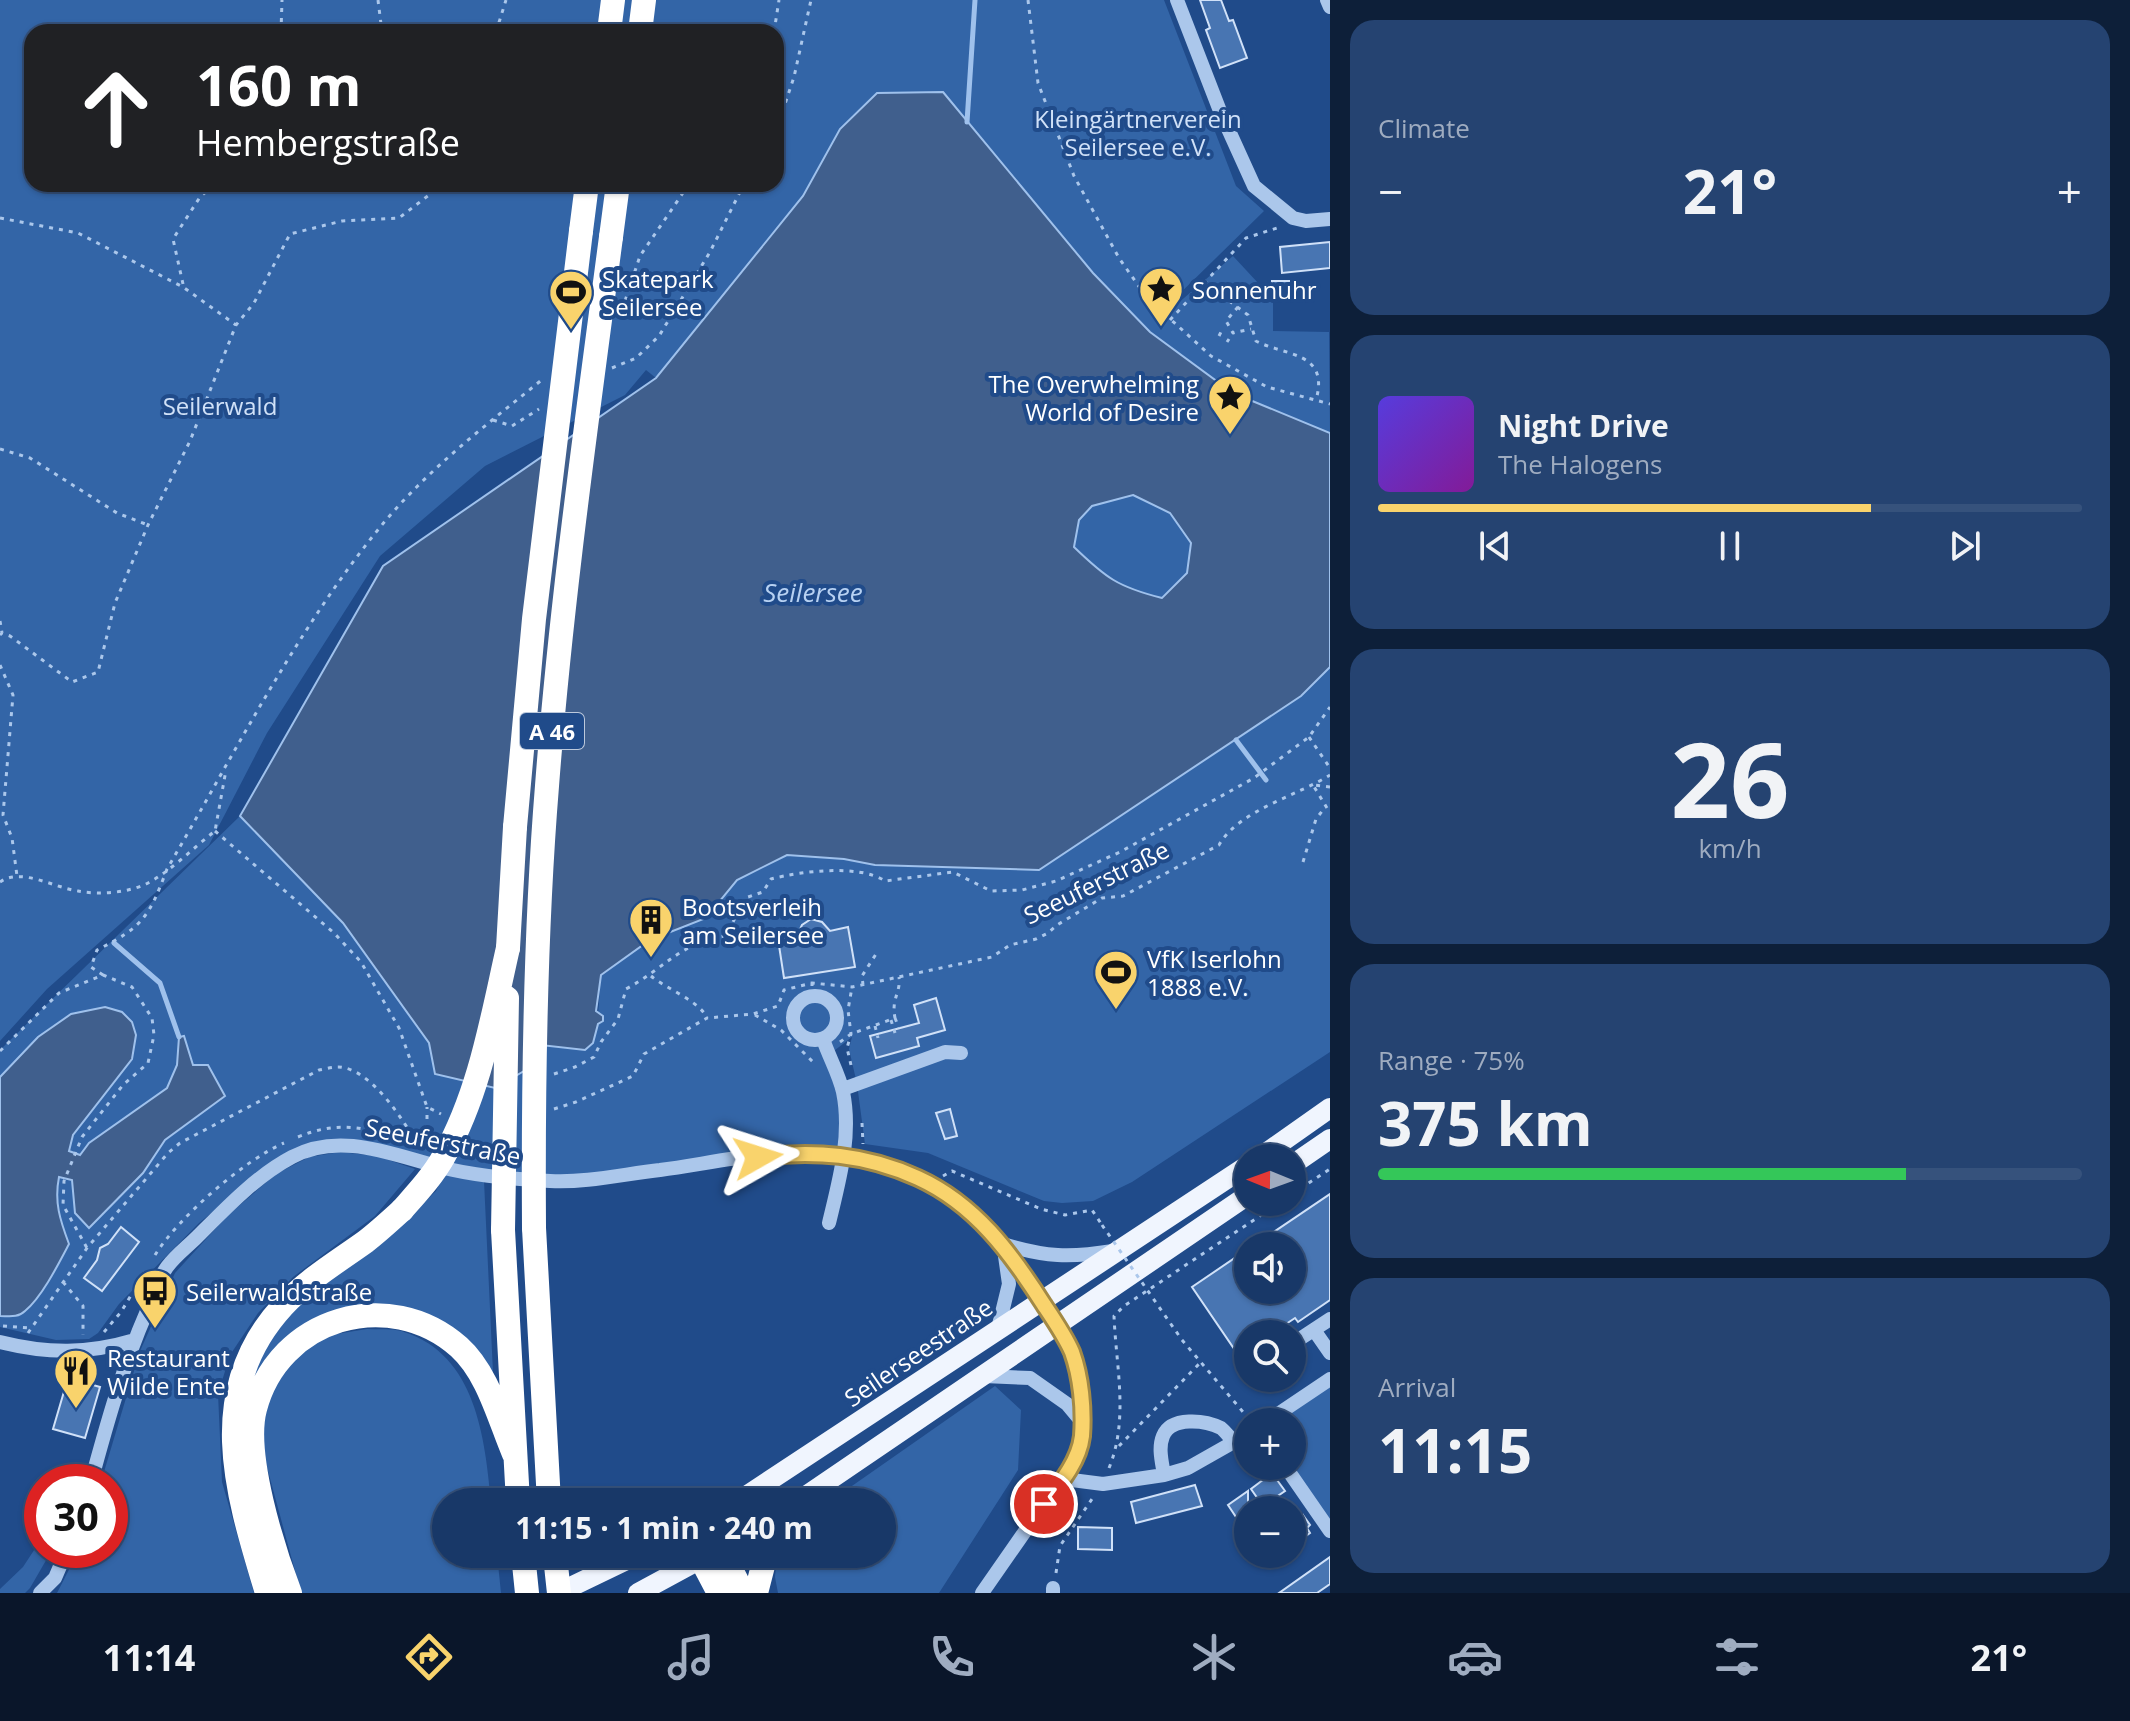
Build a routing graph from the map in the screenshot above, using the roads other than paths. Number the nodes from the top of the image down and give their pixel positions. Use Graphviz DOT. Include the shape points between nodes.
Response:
graph roads {
  1 [pos="613,0"];
  2 [pos="644,0"];
  3 [pos="1177,0"];
  4 [pos="1327,0"];
  5 [pos="1330,7"];
  6 [pos="610,24"];
  7 [pos="641,24"];
  8 [pos="586,192"];
  9 [pos="617,192"];
  10 [pos="1330,219"];
  11 [pos="508,948"];
  12 [pos="825,1045"];
  13 [pos="961,1053"];
  14 [pos="849,1086"];
  15 [pos="1330,1108"];
  16 [pos="1330,1139"];
  17 [pos="1279,1144"];
  18 [pos="844,1155"];
  19 [pos="1306,1155"];
  20 [pos="1234,1174"];
  21 [pos="1234,1205"];
  22 [pos="829,1223"];
  23 [pos="1003,1244"];
  24 [pos="1122,1250"];
  25 [pos="1042,1302"];
  26 [pos="1330,1319"];
  27 [pos="1057,1325"];
  28 [pos="998,1329"];
  29 [pos="1314,1330"];
  30 [pos="1306,1335"];
  31 [pos="135,1340"];
  32 [pos="0,1342"];
  33 [pos="1330,1353"];
  34 [pos="984,1376"];
  35 [pos="1330,1379"];
  36 [pos="1287,1408"];
  37 [pos="1082,1422"];
  38 [pos="1234,1442"];
  39 [pos="514,1454"];
  40 [pos="96,1464"];
  41 [pos="1164,1475"];
  42 [pos="1064,1479"];
  43 [pos="1295,1480"];
  44 [pos="517,1488"];
  45 [pos="548,1488"];
  46 [pos="758,1488"];
  47 [pos="820,1488"];
  48 [pos="1330,1531"];
  49 [pos="59,1568"];
  50 [pos="524,1568"];
  51 [pos="556,1568"];
  52 [pos="610,1568"];
  53 [pos="685,1568"];
  54 [pos="712,1568"];
  55 [pos="721,1568"];
  56 [pos="762,1568"];
  57 [pos="526,1588"];
  58 [pos="40,1593"];
  59 [pos="267,1593"];
  60 [pos="290,1593"];
  61 [pos="559,1593"];
  62 [pos="638,1593"];
  63 [pos="719,1593"];
  64 [pos="743,1593"];
  65 [pos="756,1593"];
  66 [pos="982,1593"];
  1 -- 6 [label="highway"];
  2 -- 7 [label="highway"];
  3 -- 10 [label="street" via="1254,186 1285,215 1306,221"];
  4 -- 5 [label="street"];
  8 -- 11 [label="highway, A 46, bridge" via="534,619"];
  9 -- 45 [label="highway, A 46, bridge" via="547,787 535,1014 534,1228"];
  11 -- 39 [label="highway, A 46, bridge" via="503,1230"];
  11 -- 59 [label="highway, bridge" via="467,1108 443,1157 402,1210 284,1305 261,1333 245,1366 234,1404 236,1480"];
  12 -- 12 [label="street" via="804,1038 794,1026 795,1009 812,990 837,1014"];
  12 -- 14 [label="street"];
  13 -- 14 [label="street" via="945,1052"];
  14 -- 18 [label="street"];
  15 -- 17 [label="main road"];
  16 -- 19 [label="main road"];
  18 -- 22 [label="street"];
  18 -- 23 [label="street, Seeuferstraße" via="929,1184 968,1209"];
  18 -- 31 [label="street, Seeuferstraße" via="787,1153 556,1181 466,1173 382,1149 309,1149 262,1177 166,1268"];
  20 -- 24 [label="main road, Seilerseestraße"];
  21 -- 27 [label="main road"];
  23 -- 24 [label="street" via="1071,1258"];
  23 -- 25 [label="street, Seeuferstraße"];
  23 -- 28 [label="street" via="1009,1284"];
  24 -- 25 [label="main road, Seilerseestraße"];
  25 -- 27 [label="street, Seeuferstraße"];
  25 -- 28 [label="main road, Seilerseestraße"];
  26 -- 29 [label="street"];
  27 -- 34 [label="main road"];
  27 -- 37 [label="street, Seeuferstraße" via="1080,1379"];
  28 -- 46 [label="main road, Seilerseestraße"];
  29 -- 30 [label="street"];
  29 -- 33 [label="street"];
  31 -- 32 [label="street" via="84,1352 24,1349"];
  31 -- 40 [label="street, Seeuferstraße"];
  34 -- 37 [label="street" via="1030,1378 1067,1404"];
  34 -- 47 [label="main road"];
  35 -- 36 [label="street"];
  37 -- 42 [label="street, Seeuferstraße" via="1082,1439"];
  38 -- 41 [label="street"];
  38 -- 41 [label="street" via="1221,1429 1176,1423 1164,1432 1161,1443"];
  39 -- 44 [label="highway, A 46"];
  39 -- 60 [label="highway" via="481,1374 436,1330 404,1318 368,1314 310,1332 272,1370 254,1411 251,1440"];
  41 -- 42 [label="street" via="1103,1484"];
  42 -- 66 [label="street, Seeuferstraße"];
  43 -- 48 [label="street"];
  49 -- 58 [label="street"];
  50 -- 57 [label="highway"];
  51 -- 61 [label="highway, bridge"];
  52 -- 61 [label="main road"];
  53 -- 62 [label="main road"];
  54 -- 63 [label="highway"];
  55 -- 64 [label="highway"];
  56 -- 65 [label="highway"];
}
